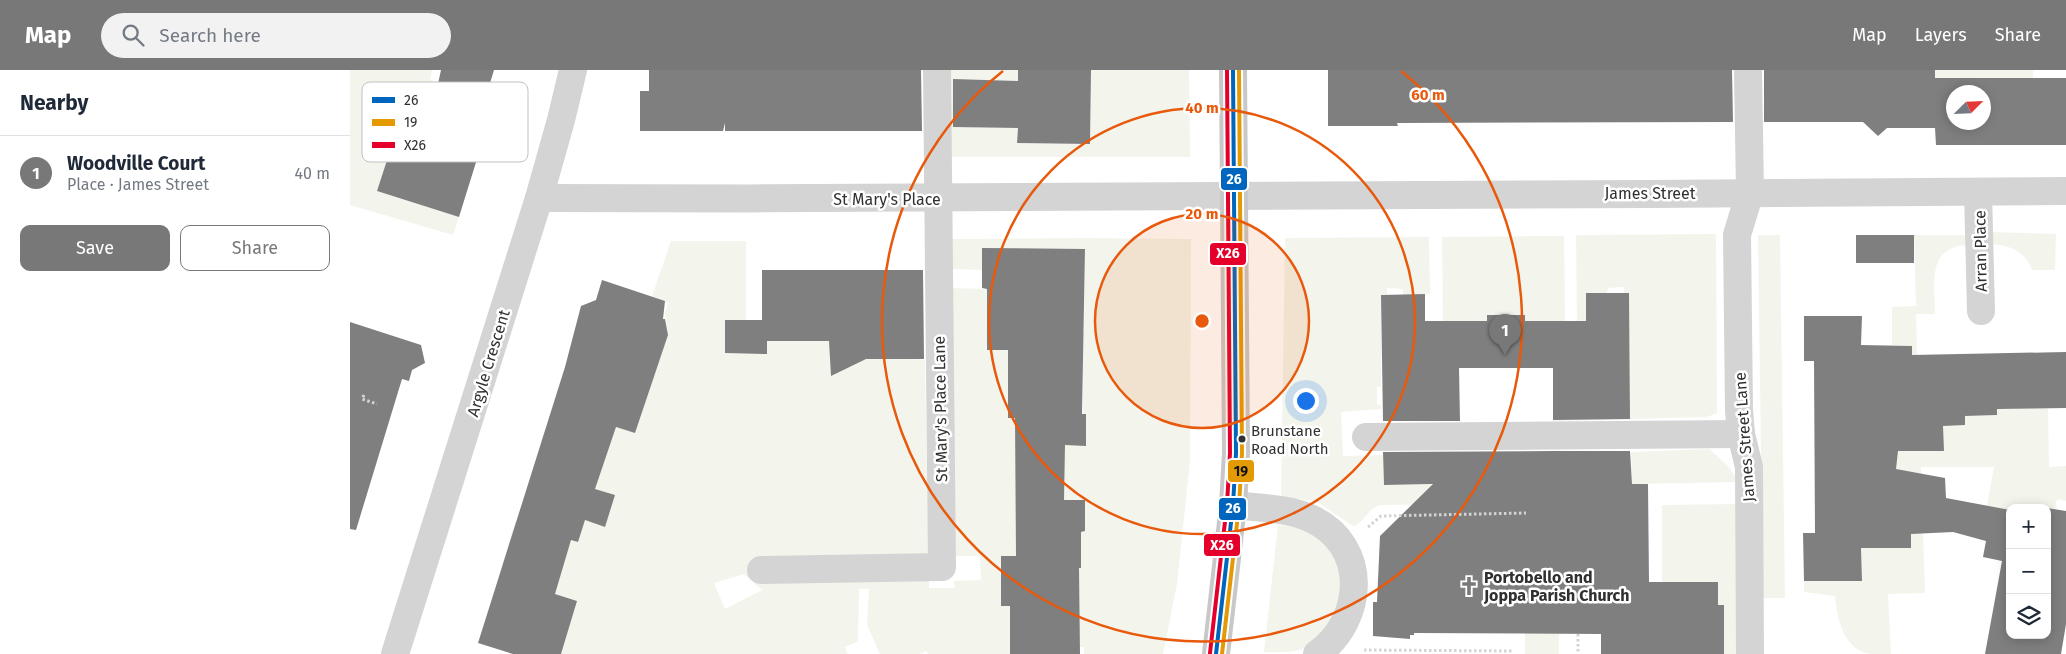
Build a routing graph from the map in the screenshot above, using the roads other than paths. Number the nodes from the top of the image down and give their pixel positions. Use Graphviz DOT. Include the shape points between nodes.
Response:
graph roads {
  1 [pos="573,70"];
  2 [pos="936,70"];
  3 [pos="1233,70"];
  4 [pos="1748,70"];
  5 [pos="2066,191"];
  6 [pos="1750,192"];
  7 [pos="1978,192"];
  8 [pos="1234,196"];
  9 [pos="539,198"];
  10 [pos="937,200"];
  11 [pos="1981,311"];
  12 [pos="1741,434"];
  13 [pos="1366,436"];
  14 [pos="1233,505"];
  15 [pos="761,570"];
  16 [pos="1327,646"];
  17 [pos="395,654"];
  18 [pos="1216,654"];
  19 [pos="1750,654"];
  1 -- 9 [label="street, Argyle Crescent"];
  2 -- 10 [label="street, St Mary's Place Lane"];
  3 -- 8 [label="main road"];
  4 -- 6 [label="street, James Street Lane"];
  5 -- 7 [label="street, James Street"];
  6 -- 7 [label="street, James Street"];
  6 -- 8 [label="street, James Street"];
  6 -- 12 [label="street, James Street Lane" via="1737,234"];
  7 -- 11 [label="street, Arran Place"];
  8 -- 10 [label="street, St Mary's Place"];
  8 -- 14 [label="main road" via="1236,453"];
  9 -- 10 [label="street, St Mary's Place"];
  9 -- 17 [label="street, Argyle Crescent"];
  10 -- 15 [label="street, St Mary's Place Lane" via="942,567"];
  12 -- 13 [label="street"];
  12 -- 19 [label="street, James Street Lane" via="1748,467"];
  14 -- 16 [label="street" via="1303,515 1324,527 1342,545 1352,568 1354,592 1349,616"];
  14 -- 18 [label="main road"];
}
